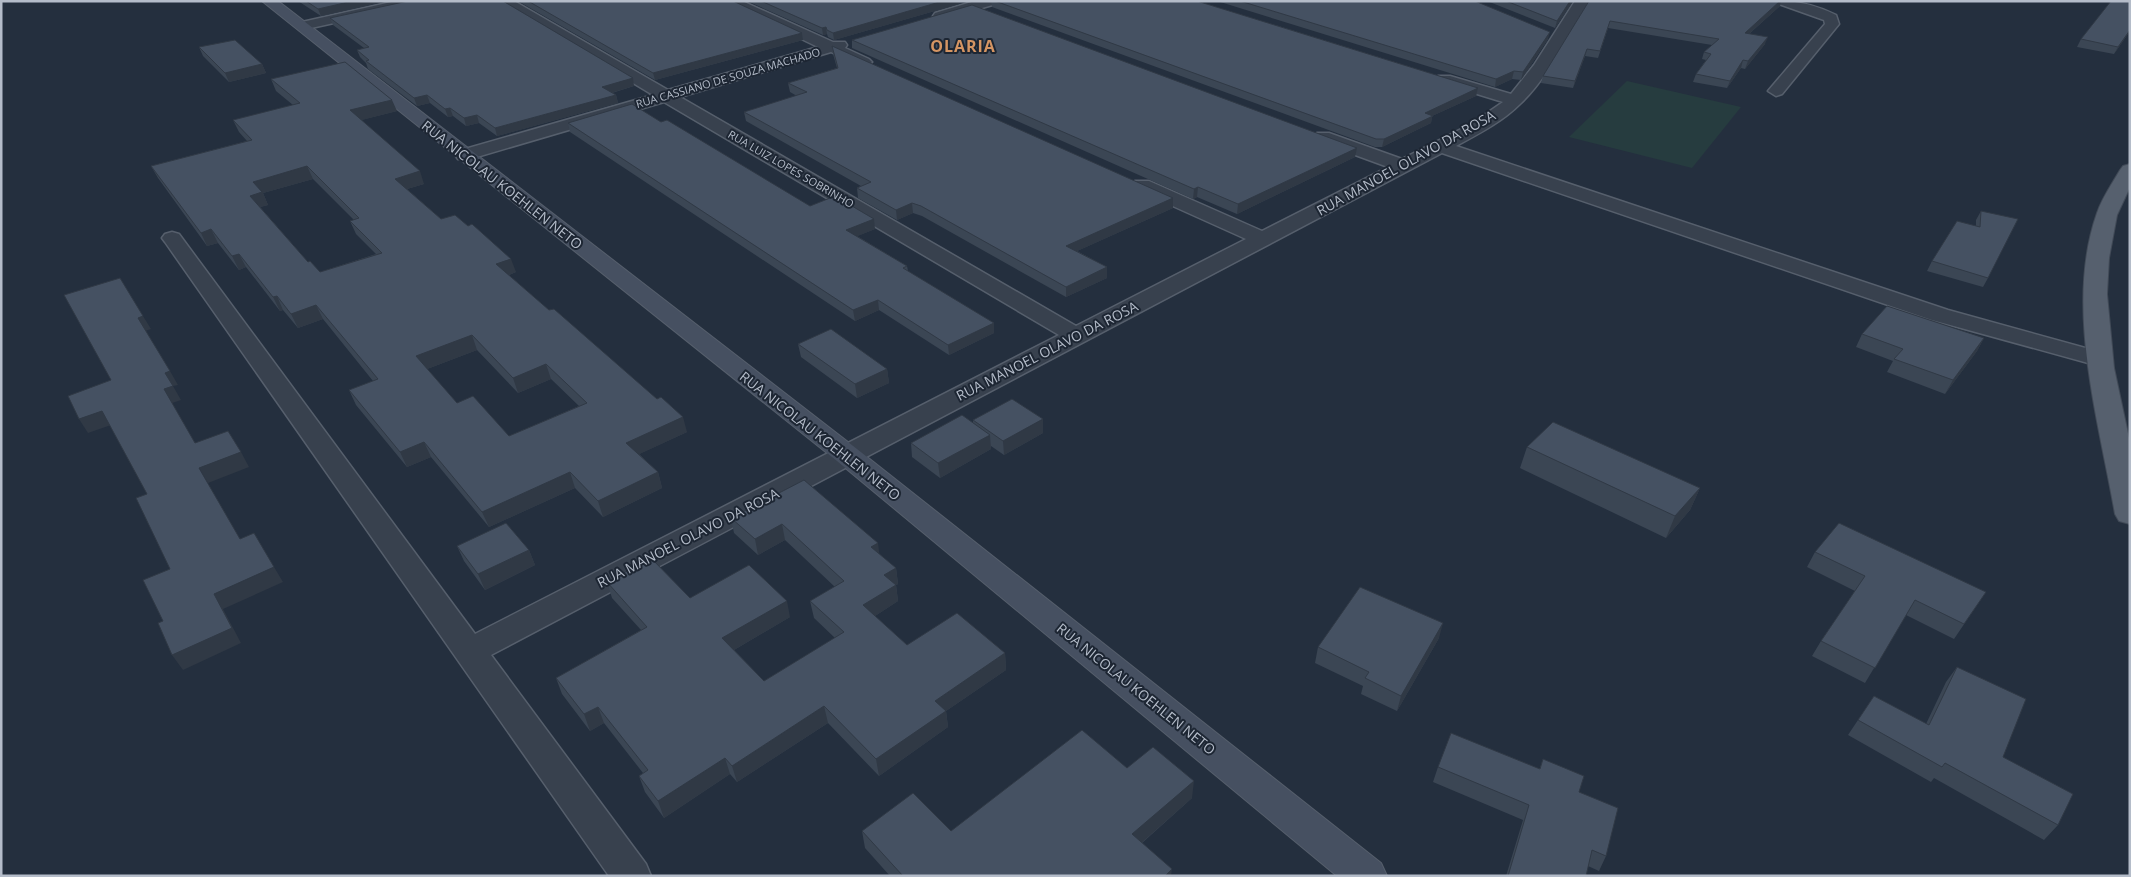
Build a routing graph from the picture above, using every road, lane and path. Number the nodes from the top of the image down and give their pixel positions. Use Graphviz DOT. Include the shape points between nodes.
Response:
graph roads {
  1 [pos="269,1"];
  2 [pos="416,1"];
  3 [pos="504,1"];
  4 [pos="730,1"];
  5 [pos="991,1"];
  6 [pos="1582,1"];
  7 [pos="1784,1"];
  8 [pos="966,4"];
  9 [pos="1001,17"];
  10 [pos="926,20"];
  11 [pos="302,26"];
  12 [pos="851,42"];
  13 [pos="833,48"];
  14 [pos="878,68"];
  15 [pos="1430,74"];
  16 [pos="1776,91"];
  17 [pos="667,96"];
  18 [pos="1514,100"];
  19 [pos="1310,132"];
  20 [pos="1440,146"];
  21 [pos="464,156"];
  22 [pos="1403,166"];
  23 [pos="2128,176"];
  24 [pos="1128,179"];
  25 [pos="172,238"];
  26 [pos="1263,239"];
  27 [pos="1077,336"];
  28 [pos="2100,360"];
  29 [pos="847,455"];
  30 [pos="2130,514"];
  31 [pos="470,651"];
  32 [pos="632,876"];
  33 [pos="1367,876"];
  1 -- 11 [label="main road, RUA NICOLAU KOEHLEN NETO"];
  2 -- 11 [label="street"];
  3 -- 17 [label="street, RUA LUIZ LOPES SOBRINHO"];
  4 -- 13 [label="street"];
  5 -- 8 [label="street"];
  6 -- 18 [label="street, RUA MANOEL OLAVO DA ROSA" via="1554,35 1531,80"];
  7 -- 16 [label="street" via="1817,11 1831,18 1832,24"];
  8 -- 9 [label="street"];
  8 -- 10 [label="street"];
  11 -- 21 [label="main road, RUA NICOLAU KOEHLEN NETO"];
  12 -- 13 [label="street, RUA CASSIANO DE SOUZA MACHADO"];
  13 -- 14 [label="street"];
  13 -- 17 [label="street, RUA CASSIANO DE SOUZA MACHADO"];
  15 -- 18 [label="street"];
  17 -- 21 [label="street, RUA CASSIANO DE SOUZA MACHADO"];
  17 -- 27 [label="street, RUA LUIZ LOPES SOBRINHO"];
  18 -- 20 [label="street, RUA MANOEL OLAVO DA ROSA" via="1492,117"];
  19 -- 22 [label="street"];
  20 -- 22 [label="street, RUA MANOEL OLAVO DA ROSA"];
  20 -- 28 [label="street" via="1940,315"];
  21 -- 29 [label="main road, RUA NICOLAU KOEHLEN NETO"];
  22 -- 26 [label="street, RUA MANOEL OLAVO DA ROSA"];
  23 -- 28 [label="main road" via="2105,220 2096,266"];
  24 -- 26 [label="street"];
  25 -- 31 [label="street"];
  26 -- 27 [label="street, RUA MANOEL OLAVO DA ROSA"];
  27 -- 29 [label="street, RUA MANOEL OLAVO DA ROSA"];
  28 -- 30 [label="main road"];
  29 -- 31 [label="street, RUA MANOEL OLAVO DA ROSA"];
  29 -- 33 [label="main road, RUA NICOLAU KOEHLEN NETO"];
  31 -- 32 [label="street"];
}
